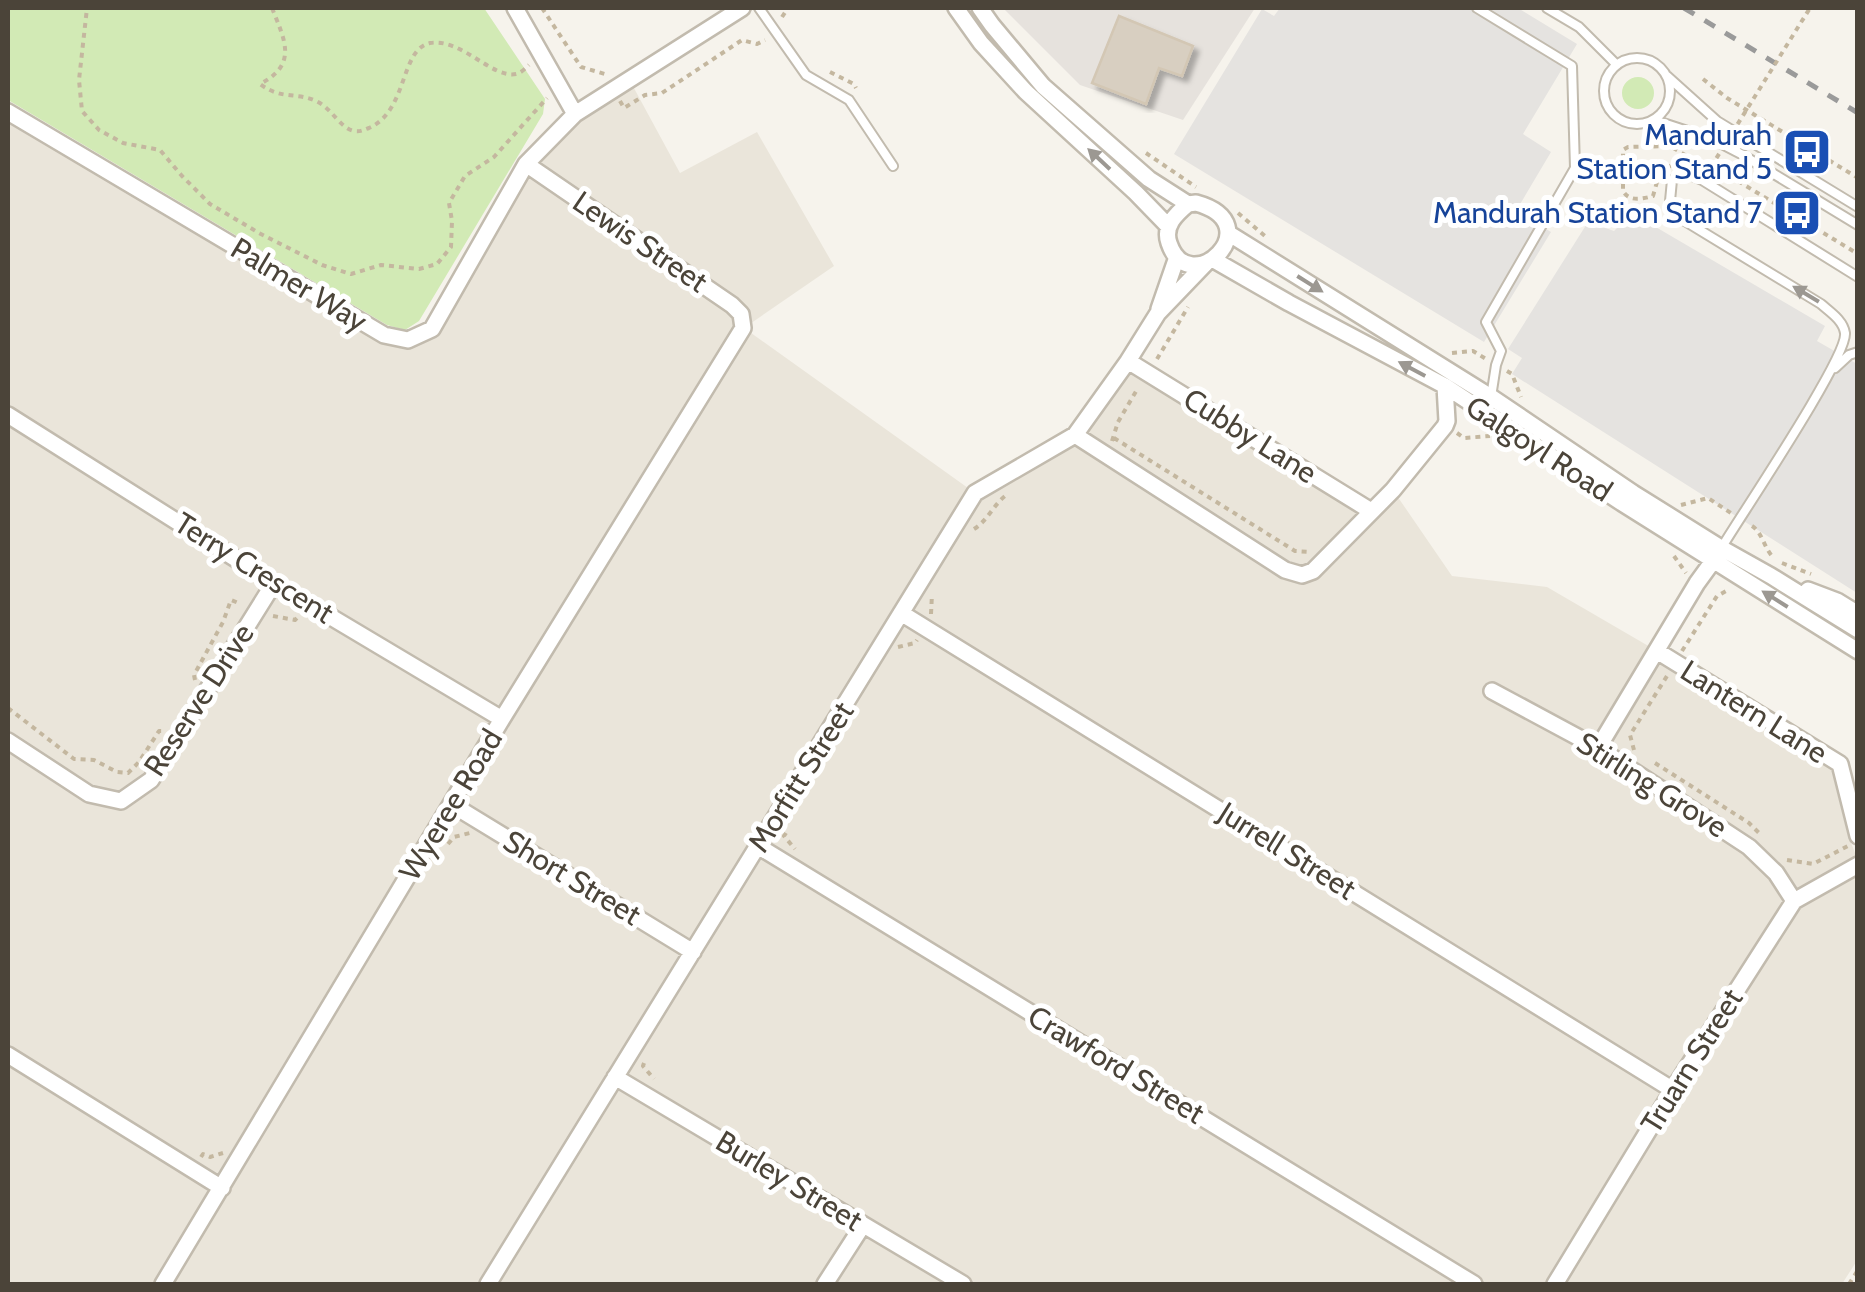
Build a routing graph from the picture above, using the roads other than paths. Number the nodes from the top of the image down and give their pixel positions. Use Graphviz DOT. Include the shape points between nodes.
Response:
graph roads {
  1 [pos="515,8"];
  2 [pos="742,8"];
  3 [pos="759,8"];
  4 [pos="956,8"];
  5 [pos="980,8"];
  6 [pos="1477,8"];
  7 [pos="1547,8"];
  8 [pos="1617,65"];
  9 [pos="1667,76"];
  10 [pos="1056,108"];
  11 [pos="8,112"];
  12 [pos="575,114"];
  13 [pos="1654,120"];
  14 [pos="526,164"];
  15 [pos="893,166"];
  16 [pos="1188,204"];
  17 [pos="1858,208"];
  18 [pos="1858,225"];
  19 [pos="1168,227"];
  20 [pos="1228,233"];
  21 [pos="1177,256"];
  22 [pos="1210,262"];
  23 [pos="1858,278"];
  24 [pos="1158,313"];
  25 [pos="743,328"];
  26 [pos="1858,352"];
  27 [pos="1128,361"];
  28 [pos="1831,371"];
  29 [pos="1445,386"];
  30 [pos="1492,397"];
  31 [pos="1479,410"];
  32 [pos="8,414"];
  33 [pos="1447,421"];
  34 [pos="1075,436"];
  35 [pos="1371,512"];
  36 [pos="1717,555"];
  37 [pos="1771,576"];
  38 [pos="274,583"];
  39 [pos="902,613"];
  40 [pos="1858,614"];
  41 [pos="1858,630"];
  42 [pos="1656,651"];
  43 [pos="1858,651"];
  44 [pos="1492,692"];
  45 [pos="502,719"];
  46 [pos="8,742"];
  47 [pos="1598,748"];
  48 [pos="451,804"];
  49 [pos="1858,839"];
  50 [pos="758,846"];
  51 [pos="1858,866"];
  52 [pos="1794,901"];
  53 [pos="692,952"];
  54 [pos="8,1055"];
  55 [pos="616,1077"];
  56 [pos="1673,1090"];
  57 [pos="222,1188"];
  58 [pos="863,1225"];
  59 [pos="163,1284"];
  60 [pos="488,1284"];
  61 [pos="825,1284"];
  62 [pos="962,1284"];
  63 [pos="1474,1284"];
  64 [pos="1555,1284"];
  1 -- 12 [label="street"];
  2 -- 12 [label="street, Palmer Way"];
  3 -- 15 [label="lane" via="806,75 849,100"];
  4 -- 10 [label="street" via="1002,67"];
  5 -- 10 [label="street"];
  6 -- 30 [label="lane" via="1572,66 1574,168 1486,322 1501,351"];
  7 -- 8 [label="lane" via="1579,27"];
  8 -- 9 [label="lane" via="1644,58"];
  8 -- 13 [label="lane" via="1605,84 1608,105 1622,121"];
  9 -- 13 [label="lane" via="1670,96"];
  9 -- 17 [label="lane" via="1717,121"];
  10 -- 16 [label="street"];
  19 -- 10 [label="street, one-way"];
  11 -- 14 [label="street, Palmer Way" via="384,336 408,340 432,329"];
  12 -- 14 [label="street, Palmer Way"];
  13 -- 18 [label="lane" via="1712,139"];
  14 -- 25 [label="street, Lewis Street" via="732,305"];
  16 -- 19 [label="street"];
  16 -- 20 [label="street" via="1217,212"];
  19 -- 21 [label="street"];
  20 -- 22 [label="street"];
  20 -- 30 [label="street, Galgoyl Road, one-way"];
  21 -- 22 [label="street" via="1198,265"];
  21 -- 24 [label="street, Morfitt Street"];
  22 -- 24 [label="street, Morfitt Street"];
  29 -- 22 [label="street, Galgoyl Road, one-way"];
  28 -- 23 [label="lane, one-way" via="1845,335 1840,321 1675,215 1672,180 1686,173 1702,180"];
  24 -- 27 [label="street, Morfitt Street"];
  25 -- 45 [label="street, Wyeree Road"];
  26 -- 28 [label="lane"];
  27 -- 34 [label="street, Morfitt Street"];
  27 -- 35 [label="street, Cubby Lane"];
  28 -- 36 [label="lane"];
  29 -- 31 [label="street, Galgoyl Road"];
  29 -- 33 [label="street"];
  30 -- 36 [label="street, Galgoyl Road"];
  31 -- 33 [label="street"];
  31 -- 36 [label="street, Galgoyl Road"];
  32 -- 38 [label="street, Terry Crescent"];
  33 -- 35 [label="street"];
  34 -- 35 [label="street" via="1302,575"];
  34 -- 39 [label="street, Morfitt Street" via="975,493"];
  36 -- 37 [label="street, Galgoyl Road"];
  36 -- 42 [label="street"];
  43 -- 36 [label="street, Galgoyl Road, one-way"];
  37 -- 40 [label="street"];
  37 -- 41 [label="street, Galgoyl Road"];
  38 -- 45 [label="street, Terry Crescent"];
  38 -- 46 [label="street, Reserve Drive" via="151,780 121,800 89,794"];
  39 -- 50 [label="street, Morfitt Street"];
  39 -- 56 [label="street, Jurrell Street"];
  42 -- 47 [label="street"];
  42 -- 49 [label="street, Lantern Lane" via="1840,764"];
  44 -- 47 [label="street, Stirling Grove"];
  45 -- 48 [label="street, Wyeree Road"];
  47 -- 52 [label="street, Stirling Grove" via="1749,847"];
  48 -- 53 [label="street, Short Street"];
  48 -- 57 [label="street, Wyeree Road"];
  50 -- 53 [label="street, Morfitt Street"];
  50 -- 63 [label="street, Crawford Street"];
  51 -- 52 [label="street, Truarn Street"];
  52 -- 56 [label="street, Truarn Street"];
  53 -- 55 [label="street, Morfitt Street"];
  54 -- 57 [label="street"];
  55 -- 58 [label="street, Burley Street"];
  55 -- 60 [label="street, Morfitt Street"];
  56 -- 64 [label="street, Truarn Street"];
  57 -- 59 [label="street, Wyeree Road"];
  58 -- 61 [label="street"];
  58 -- 62 [label="street, Burley Street"];
}
